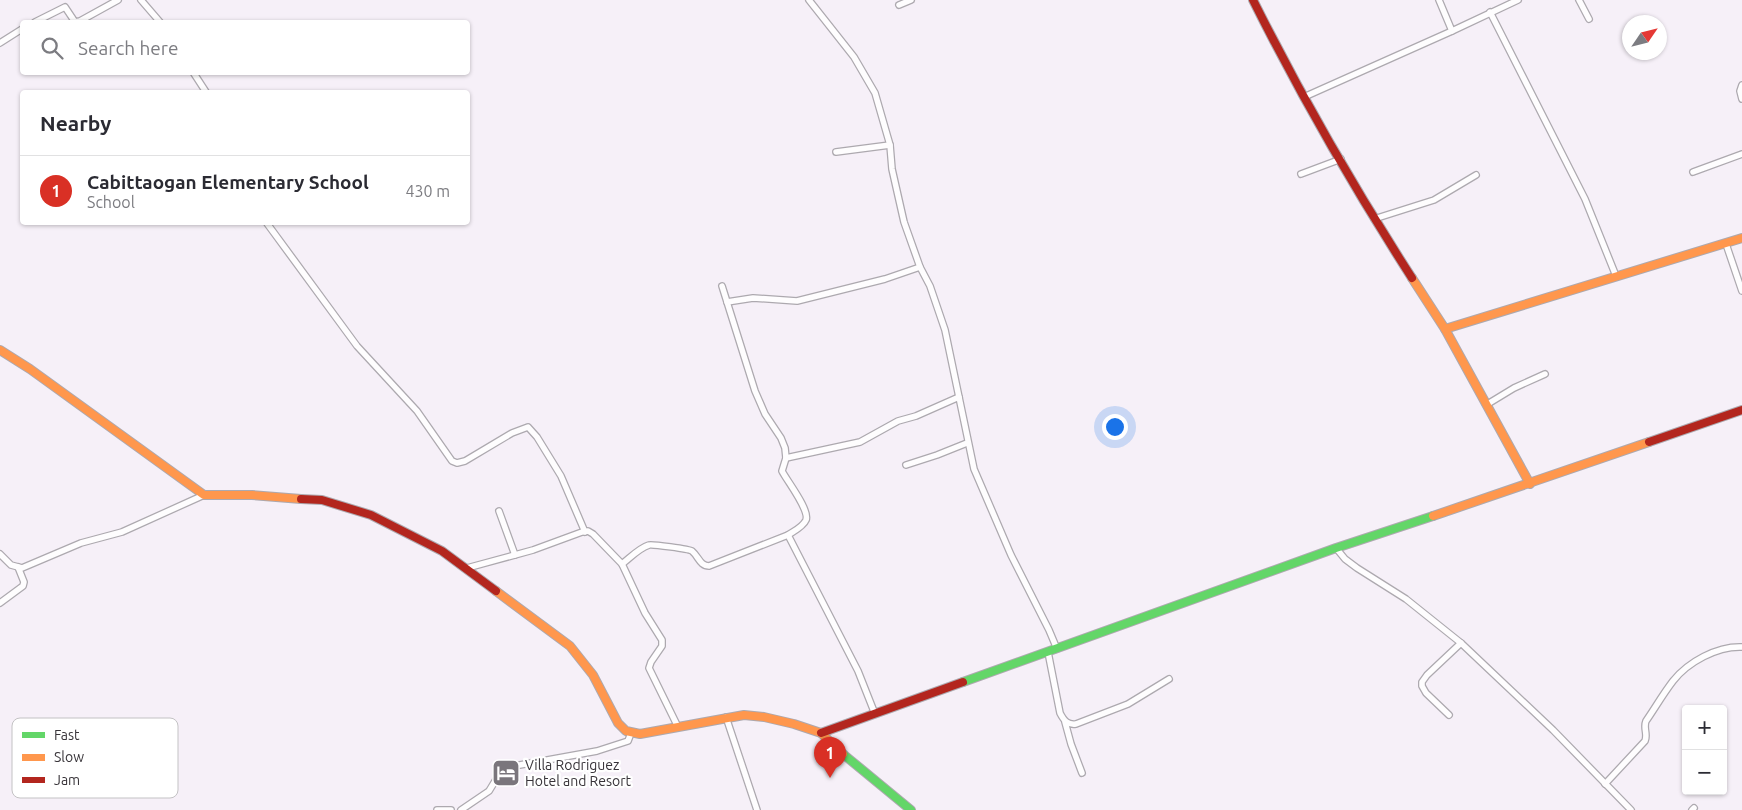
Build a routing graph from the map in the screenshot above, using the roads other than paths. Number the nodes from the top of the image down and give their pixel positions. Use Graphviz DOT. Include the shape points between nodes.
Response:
graph roads {
  1 [pos="118,0"];
  2 [pos="141,0"];
  3 [pos="809,0"];
  4 [pos="912,0"];
  5 [pos="1253,0"];
  6 [pos="1439,0"];
  7 [pos="1518,0"];
  8 [pos="1579,0"];
  9 [pos="899,5"];
  10 [pos="1490,12"];
  11 [pos="1589,19"];
  12 [pos="38,20"];
  13 [pos="72,20"];
  14 [pos="82,20"];
  15 [pos="158,20"];
  16 [pos="20,30"];
  17 [pos="1452,31"];
  18 [pos="0,43"];
  19 [pos="195,75"];
  20 [pos="1742,85"];
  21 [pos="205,90"];
  22 [pos="1304,97"];
  23 [pos="1742,99"];
  24 [pos="890,145"];
  25 [pos="836,152"];
  26 [pos="1742,154"];
  27 [pos="1341,159"];
  28 [pos="1693,172"];
  29 [pos="1301,174"];
  30 [pos="1476,175"];
  31 [pos="1374,219"];
  32 [pos="268,225"];
  33 [pos="1742,238"];
  34 [pos="1726,244"];
  35 [pos="920,267"];
  36 [pos="1616,276"];
  37 [pos="722,286"];
  38 [pos="1742,292"];
  39 [pos="727,302"];
  40 [pos="1445,329"];
  41 [pos="0,350"];
  42 [pos="1545,374"];
  43 [pos="959,397"];
  44 [pos="1486,405"];
  45 [pos="1742,410"];
  46 [pos="968,444"];
  47 [pos="786,458"];
  48 [pos="906,465"];
  49 [pos="1530,484"];
  50 [pos="204,495"];
  51 [pos="499,511"];
  52 [pos="584,532"];
  53 [pos="788,535"];
  54 [pos="1336,548"];
  55 [pos="0,554"];
  56 [pos="515,555"];
  57 [pos="622,564"];
  58 [pos="18,568"];
  59 [pos="467,568"];
  60 [pos="0,603"];
  61 [pos="1461,643"];
  62 [pos="1742,647"];
  63 [pos="1057,649"];
  64 [pos="1048,652"];
  65 [pos="1169,679"];
  66 [pos="875,714"];
  67 [pos="1449,715"];
  68 [pos="726,718"];
  69 [pos="1065,722"];
  70 [pos="678,727"];
  71 [pos="631,733"];
  72 [pos="821,733"];
  73 [pos="1082,773"];
  74 [pos="1605,784"];
  75 [pos="437,810"];
  76 [pos="450,810"];
  77 [pos="461,810"];
  78 [pos="757,810"];
  79 [pos="911,810"];
  80 [pos="1631,810"];
  1 -- 14 [label="street"];
  2 -- 15 [label="street"];
  3 -- 24 [label="street" via="866,76 875,93"];
  4 -- 9 [label="street"];
  5 -- 22 [label="street"];
  6 -- 17 [label="street"];
  7 -- 10 [label="street"];
  8 -- 11 [label="street"];
  10 -- 17 [label="street"];
  10 -- 36 [label="street" via="1585,199"];
  12 -- 13 [label="street" via="63,7"];
  16 -- 18 [label="street"];
  17 -- 22 [label="street"];
  19 -- 21 [label="street"];
  20 -- 23 [label="street"];
  22 -- 27 [label="street"];
  24 -- 25 [label="street"];
  24 -- 35 [label="street" via="904,222"];
  26 -- 28 [label="street"];
  27 -- 29 [label="street"];
  27 -- 31 [label="street"];
  30 -- 31 [label="street" via="1434,200"];
  31 -- 40 [label="street"];
  32 -- 52 [label="street" via="351,339 421,416 452,461 465,461 528,427 561,476"];
  33 -- 34 [label="street"];
  34 -- 36 [label="street"];
  34 -- 38 [label="street"];
  35 -- 39 [label="street" via="796,302 753,298"];
  35 -- 43 [label="street" via="940,315"];
  36 -- 40 [label="street"];
  37 -- 39 [label="street"];
  39 -- 47 [label="street" via="755,392 785,448"];
  40 -- 44 [label="street"];
  41 -- 50 [label="street"];
  42 -- 44 [label="street"];
  43 -- 46 [label="street"];
  43 -- 47 [label="street" via="898,421 860,442"];
  44 -- 49 [label="street"];
  45 -- 49 [label="street"];
  46 -- 48 [label="street"];
  46 -- 63 [label="street" via="984,494"];
  47 -- 53 [label="street" via="782,471 807,517 803,525"];
  49 -- 54 [label="street"];
  50 -- 58 [label="street" via="122,532 81,543"];
  50 -- 59 [label="street" via="252,495 332,502 371,515 415,536"];
  51 -- 56 [label="street"];
  52 -- 56 [label="street"];
  52 -- 57 [label="street" via="592,534"];
  53 -- 57 [label="street" via="709,566 702,564 687,549 652,545"];
  53 -- 66 [label="street" via="858,671"];
  54 -- 61 [label="street" via="1345,559 1406,599"];
  54 -- 63 [label="street"];
  55 -- 58 [label="street"];
  56 -- 59 [label="street"];
  57 -- 70 [label="street" via="644,613 662,640 650,668"];
  58 -- 60 [label="street" via="24,586"];
  59 -- 71 [label="street" via="570,646 595,678 621,727"];
  61 -- 67 [label="street" via="1422,682 1426,693"];
  61 -- 74 [label="street"];
  62 -- 74 [label="street" via="1717,650 1681,673 1646,721 1645,741"];
  63 -- 64 [label="street"];
  64 -- 66 [label="street"];
  64 -- 69 [label="street" via="1060,713"];
  65 -- 69 [label="street" via="1128,704 1076,724"];
  66 -- 72 [label="street"];
  68 -- 70 [label="street"];
  68 -- 72 [label="street" via="744,715 764,717"];
  68 -- 78 [label="street"];
  69 -- 73 [label="street"];
  70 -- 71 [label="street"];
  71 -- 77 [label="street" via="628,741 613,746 503,768 489,791"];
  72 -- 79 [label="street"];
  74 -- 80 [label="street"];
  75 -- 76 [label="street"];
}
